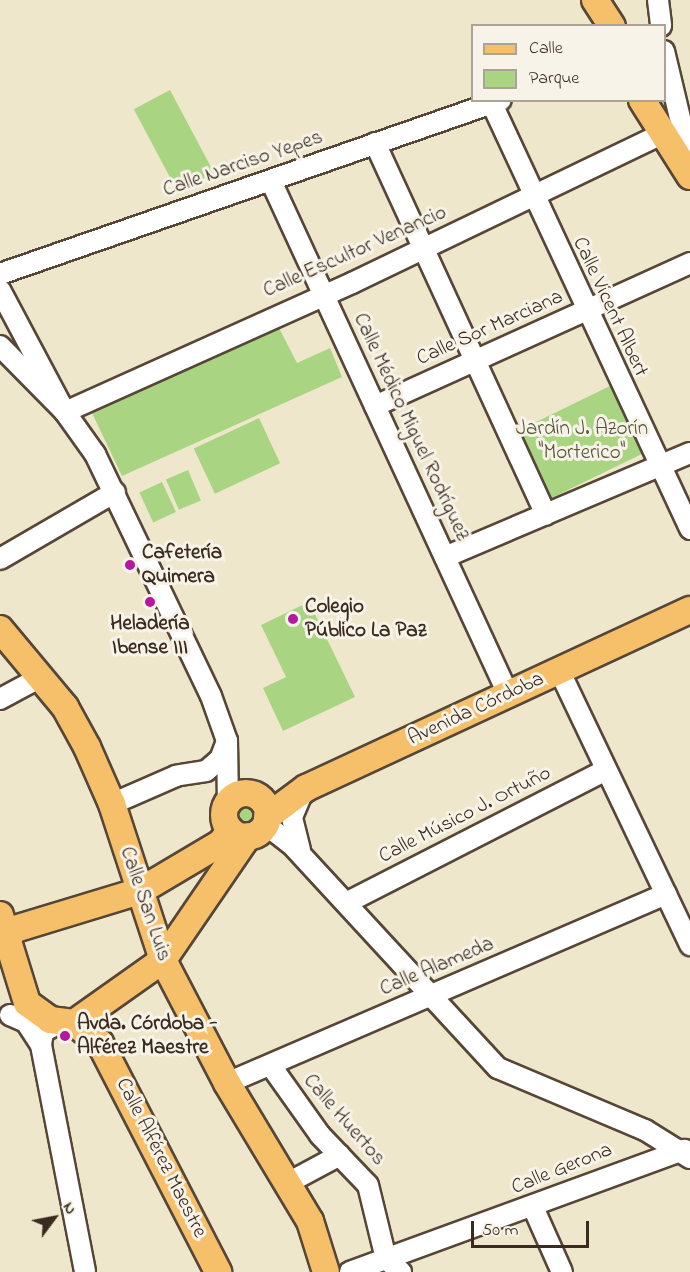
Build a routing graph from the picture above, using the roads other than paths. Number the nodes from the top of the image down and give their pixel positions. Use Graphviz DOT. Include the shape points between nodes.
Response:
graph roads {
  1 [pos="577,0"];
  2 [pos="595,0"];
  3 [pos="658,0"];
  4 [pos="593,24"];
  5 [pos="611,24"];
  6 [pos="661,24"];
  7 [pos="666,61"];
  8 [pos="496,102"];
  9 [pos="643,102"];
  10 [pos="660,102"];
  11 [pos="663,133"];
  12 [pos="375,143"];
  13 [pos="688,146"];
  14 [pos="690,176"];
  15 [pos="271,181"];
  16 [pos="532,196"];
  17 [pos="420,250"];
  18 [pos="690,263"];
  19 [pos="0,274"];
  20 [pos="0,290"];
  21 [pos="322,292"];
  22 [pos="585,311"];
  23 [pos="0,346"];
  24 [pos="472,362"];
  25 [pos="375,406"];
  26 [pos="65,412"];
  27 [pos="690,453"];
  28 [pos="659,466"];
  29 [pos="115,492"];
  30 [pos="546,514"];
  31 [pos="690,529"];
  32 [pos="445,557"];
  33 [pos="0,559"];
  34 [pos="690,610"];
  35 [pos="0,629"];
  36 [pos="559,670"];
  37 [pos="41,677"];
  38 [pos="508,694"];
  39 [pos="0,699"];
  40 [pos="227,741"];
  41 [pos="606,770"];
  42 [pos="198,774"];
  43 [pos="300,791"];
  44 [pos="112,804"];
  45 [pos="246,812"];
  46 [pos="309,862"];
  47 [pos="140,891"];
  48 [pos="666,894"];
  49 [pos="346,903"];
  50 [pos="3,926"];
  51 [pos="690,945"];
  52 [pos="163,960"];
  53 [pos="432,995"];
  54 [pos="12,1012"];
  55 [pos="67,1023"];
  56 [pos="41,1045"];
  57 [pos="270,1066"];
  58 [pos="227,1083"];
  59 [pos="684,1152"];
  60 [pos="340,1155"];
  61 [pos="286,1184"];
  62 [pos="533,1207"];
  63 [pos="386,1259"];
  64 [pos="85,1272"];
  65 [pos="218,1272"];
  66 [pos="326,1272"];
  67 [pos="350,1272"];
  68 [pos="401,1272"];
  69 [pos="562,1272"];
  1 -- 4 [label="main road"];
  2 -- 5 [label="main road"];
  3 -- 6 [label="street"];
  7 -- 13 [label="street"];
  8 -- 12 [label="street, Calle Narciso Yepes"];
  8 -- 16 [label="street, Calle Vicent Albert"];
  9 -- 11 [label="main road"];
  10 -- 13 [label="main road"];
  11 -- 14 [label="main road"];
  11 -- 16 [label="street, Calle Escultor Venancio"];
  12 -- 15 [label="street, Calle Narciso Yepes"];
  12 -- 17 [label="street"];
  15 -- 19 [label="street, Calle Narciso Yepes"];
  15 -- 21 [label="street, Calle Médico Miguel Rodríguez"];
  16 -- 17 [label="street, Calle Escultor Venancio"];
  16 -- 22 [label="street, Calle Vicent Albert"];
  17 -- 21 [label="street, Calle Escultor Venancio"];
  17 -- 24 [label="street"];
  18 -- 22 [label="street, Calle Sor Marciana"];
  20 -- 26 [label="street"];
  21 -- 25 [label="street, Calle Médico Miguel Rodríguez"];
  21 -- 26 [label="street, Calle Escultor Venancio"];
  22 -- 24 [label="street, Calle Sor Marciana"];
  22 -- 28 [label="street, Calle Vicent Albert"];
  23 -- 26 [label="street"];
  24 -- 25 [label="street, Calle Sor Marciana"];
  24 -- 30 [label="street"];
  25 -- 32 [label="street, Calle Médico Miguel Rodríguez"];
  26 -- 29 [label="street"];
  27 -- 28 [label="street"];
  28 -- 30 [label="street"];
  28 -- 31 [label="street, Calle Vicent Albert"];
  29 -- 33 [label="street"];
  29 -- 40 [label="street" via="211,696"];
  30 -- 32 [label="street"];
  32 -- 38 [label="street, Calle Médico Miguel Rodríguez"];
  34 -- 36 [label="main road, Avenida Córdoba"];
  35 -- 37 [label="main road, Calle San Luis"];
  36 -- 38 [label="main road, Avenida Córdoba"];
  36 -- 41 [label="street"];
  37 -- 39 [label="street"];
  37 -- 44 [label="main road, Calle San Luis" via="77,729"];
  38 -- 43 [label="main road, Avenida Córdoba"];
  40 -- 42 [label="street" via="220,759"];
  40 -- 45 [label="street"];
  41 -- 48 [label="street"];
  41 -- 49 [label="street, Calle Músico J. Ortuño"];
  42 -- 44 [label="street" via="176,776"];
  42 -- 45 [label="street"];
  43 -- 45 [label="main road, Avenida Córdoba"];
  43 -- 46 [label="street" via="292,825"];
  44 -- 47 [label="main road, Calle San Luis"];
  45 -- 46 [label="street"];
  45 -- 47 [label="main road" via="225,840"];
  45 -- 52 [label="main road"];
  46 -- 49 [label="street"];
  47 -- 50 [label="main road" via="15,929"];
  47 -- 52 [label="main road, Calle San Luis"];
  48 -- 51 [label="street"];
  48 -- 53 [label="street, Calle Alameda"];
  49 -- 53 [label="street"];
  50 -- 54 [label="main road"];
  52 -- 55 [label="main road"];
  52 -- 58 [label="main road, Calle San Luis"];
  53 -- 57 [label="street, Calle Alameda"];
  53 -- 59 [label="street" via="498,1068 645,1130"];
  54 -- 55 [label="main road, Calle Alférez Maestre"];
  54 -- 56 [label="street" via="26,1022"];
  55 -- 56 [label="street" via="43,1032"];
  55 -- 65 [label="main road, Calle Alférez Maestre" via="100,1043"];
  56 -- 64 [label="street"];
  57 -- 58 [label="street, Calle Alameda"];
  57 -- 60 [label="street, Calle Huertos"];
  58 -- 61 [label="main road, Calle San Luis"];
  59 -- 62 [label="street, Calle Gerona"];
  60 -- 61 [label="street"];
  60 -- 63 [label="street, Calle Huertos" via="372,1192"];
  61 -- 66 [label="main road, Calle San Luis" via="315,1230"];
  62 -- 63 [label="street, Calle Gerona"];
  62 -- 69 [label="street"];
  63 -- 67 [label="street, Calle Gerona"];
  63 -- 68 [label="street"];
}
